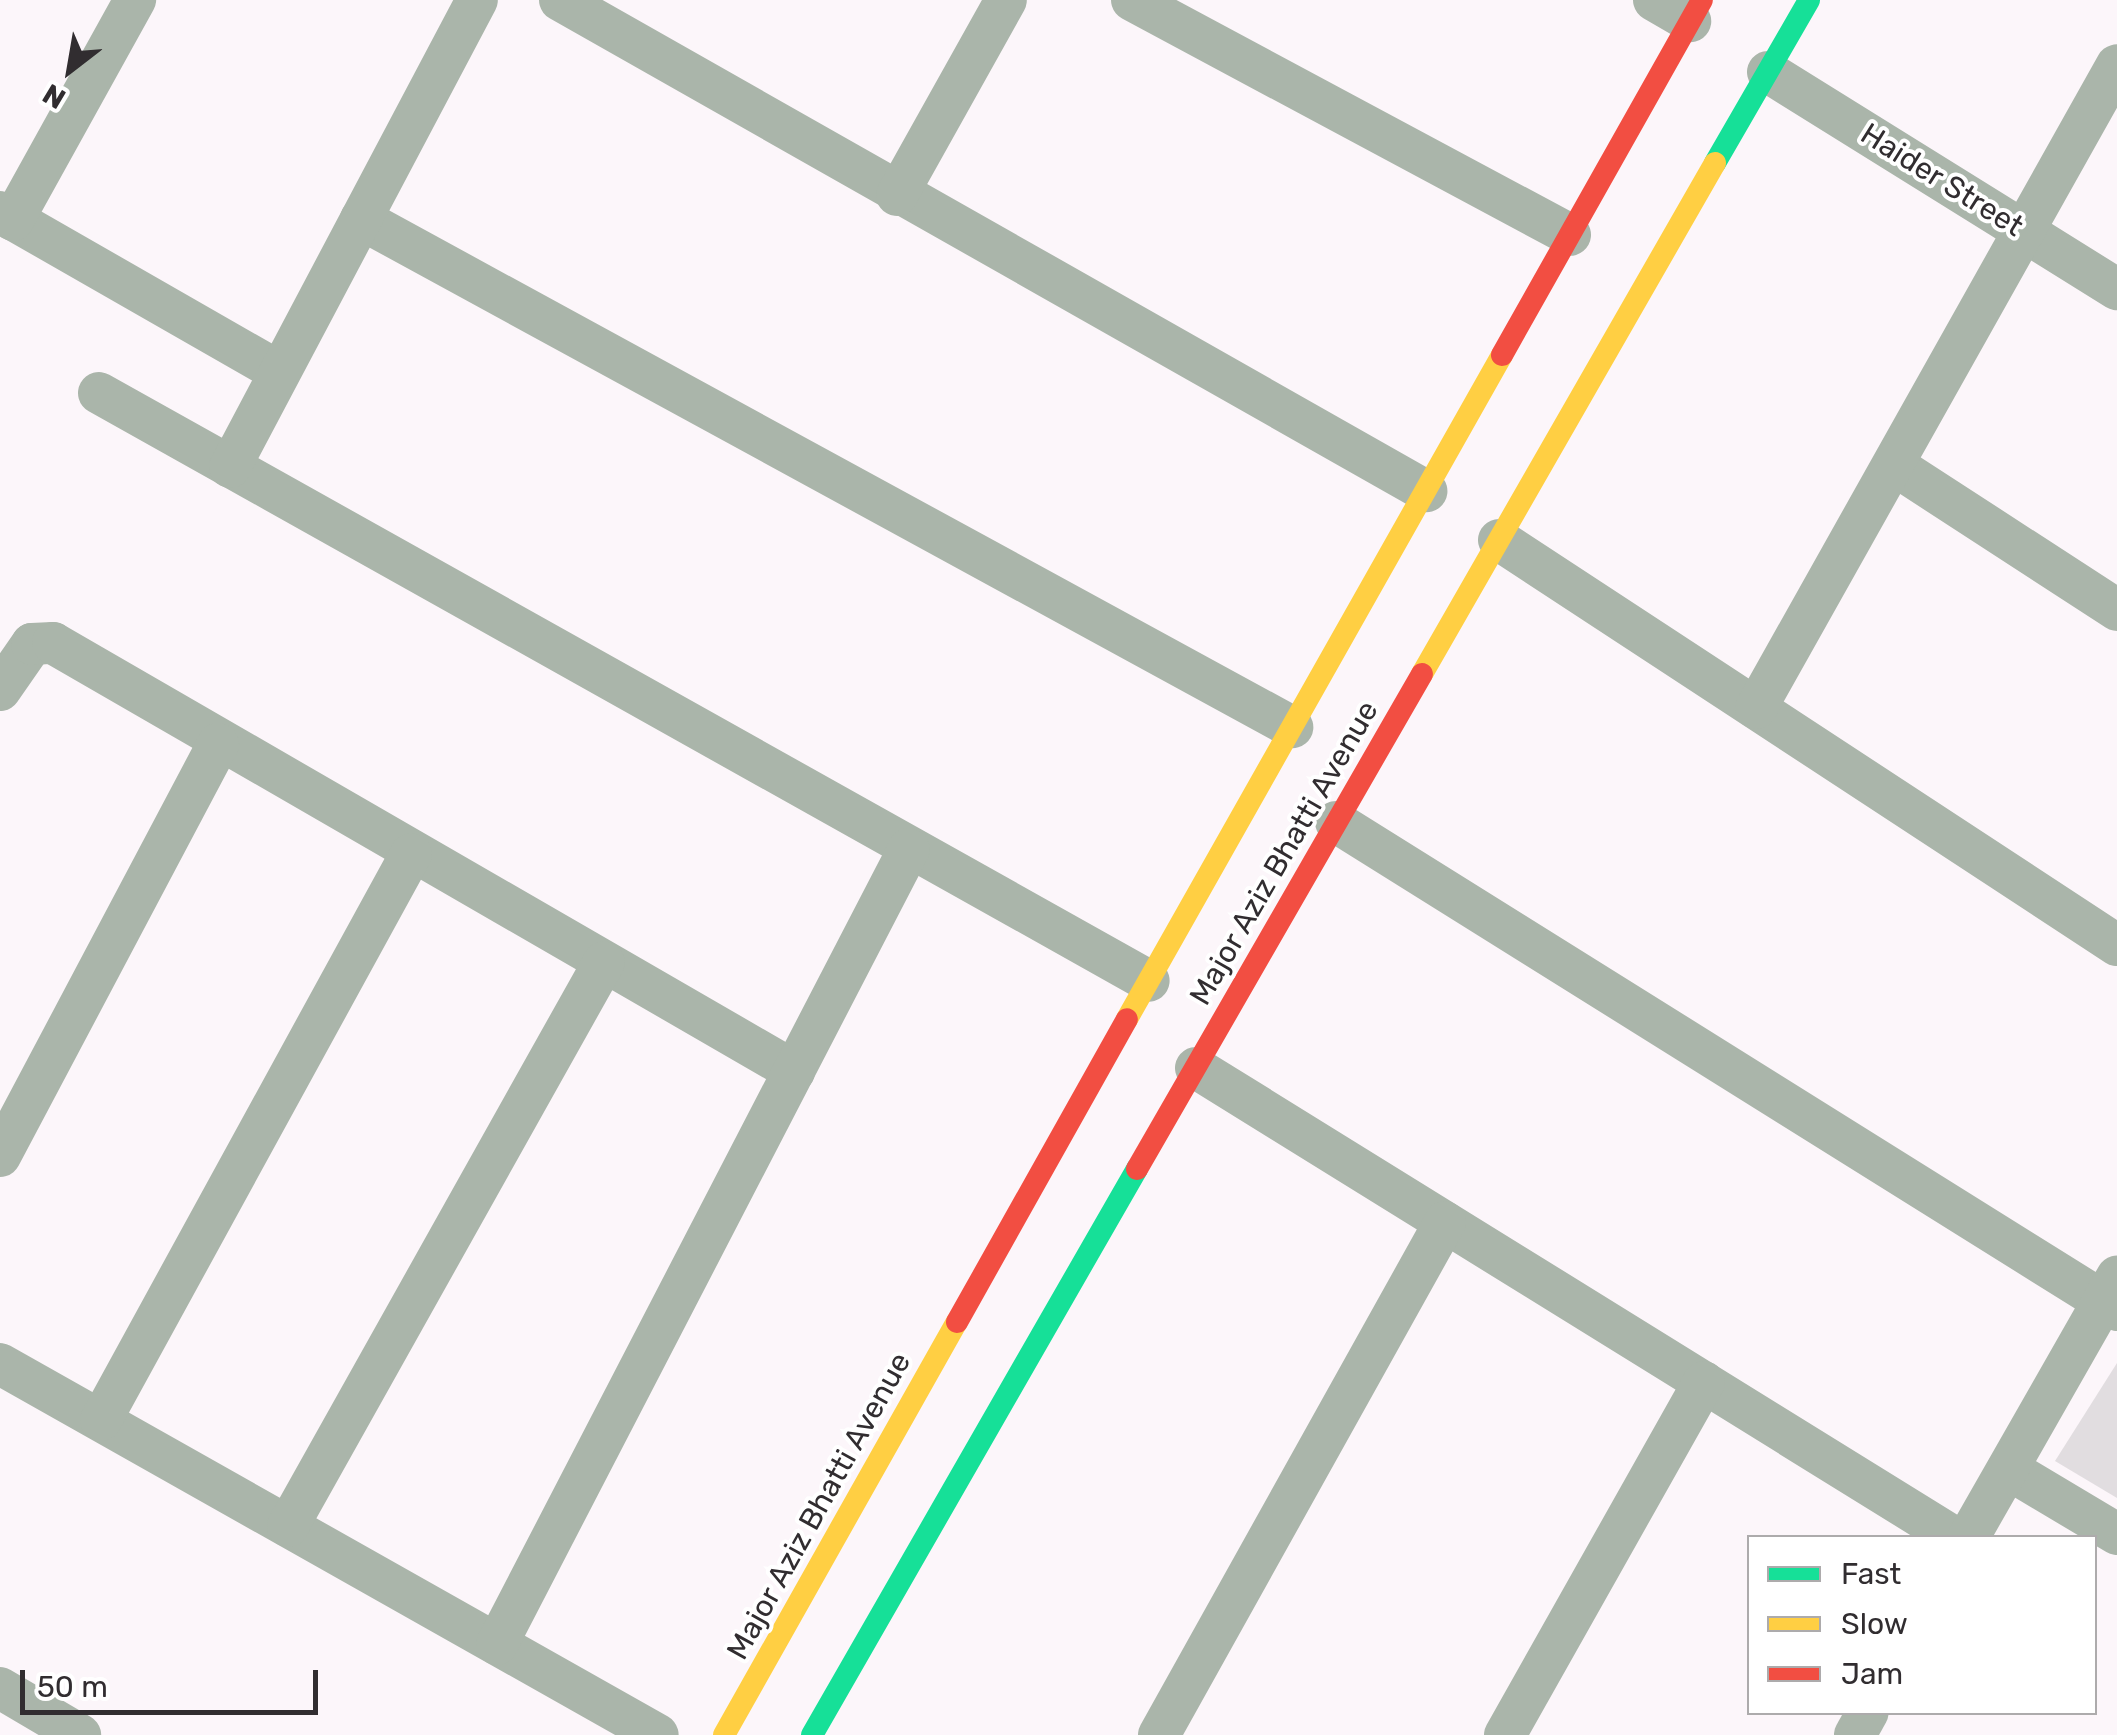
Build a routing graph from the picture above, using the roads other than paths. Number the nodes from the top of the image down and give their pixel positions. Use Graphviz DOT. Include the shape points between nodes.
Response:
graph roads {
  1 [pos="135,0"];
  2 [pos="477,0"];
  3 [pos="560,0"];
  4 [pos="1006,0"];
  5 [pos="1132,0"];
  6 [pos="1809,0"];
  7 [pos="1682,7"];
  8 [pos="2117,65"];
  9 [pos="1768,72"];
  10 [pos="897,195"];
  11 [pos="7,216"];
  12 [pos="361,219"];
  13 [pos="2024,232"];
  14 [pos="1570,236"];
  15 [pos="2117,289"];
  16 [pos="278,371"];
  17 [pos="98,393"];
  18 [pos="1894,465"];
  19 [pos="230,467"];
  20 [pos="1426,491"];
  21 [pos="1500,540"];
  22 [pos="2117,610"];
  23 [pos="0,690"];
  24 [pos="1756,708"];
  25 [pos="1292,727"];
  26 [pos="218,744"];
  27 [pos="1336,822"];
  28 [pos="910,849"];
  29 [pos="411,854"];
  30 [pos="2117,946"];
  31 [pos="604,962"];
  32 [pos="1150,981"];
  33 [pos="1196,1068"];
  34 [pos="794,1070"];
  35 [pos="0,1156"];
  36 [pos="1445,1222"];
  37 [pos="2112,1296"];
  38 [pos="0,1364"];
  39 [pos="1704,1382"];
  40 [pos="100,1420"];
  41 [pos="2008,1469"];
  42 [pos="288,1526"];
  43 [pos="2117,1534"];
  44 [pos="1950,1535"];
  45 [pos="1970,1535"];
  46 [pos="497,1644"];
  47 [pos="0,1688"];
  48 [pos="80,1735"];
  49 [pos="658,1735"];
  50 [pos="724,1735"];
  51 [pos="812,1735"];
  52 [pos="1159,1735"];
  53 [pos="1505,1735"];
  1 -- 11 [label="street"];
  2 -- 12 [label="street"];
  3 -- 10 [label="street"];
  4 -- 10 [label="street"];
  5 -- 14 [label="street"];
  6 -- 9 [label="main road, Major Aziz Bhatti Avenue"];
  7 -- 14 [label="main road, Major Aziz Bhatti Avenue"];
  8 -- 13 [label="street"];
  9 -- 13 [label="street, Haider Street"];
  9 -- 21 [label="main road, Major Aziz Bhatti Avenue"];
  10 -- 20 [label="street"];
  11 -- 16 [label="street"];
  12 -- 16 [label="street"];
  12 -- 25 [label="street"];
  13 -- 15 [label="street, Haider Street"];
  13 -- 18 [label="street"];
  14 -- 20 [label="main road, Major Aziz Bhatti Avenue"];
  16 -- 19 [label="street"];
  17 -- 19 [label="street"];
  18 -- 22 [label="street"];
  18 -- 24 [label="street"];
  19 -- 28 [label="street"];
  20 -- 25 [label="main road, Major Aziz Bhatti Avenue"];
  21 -- 24 [label="street"];
  21 -- 27 [label="main road, Major Aziz Bhatti Avenue"];
  23 -- 26 [label="street" via="32,644 53,644"];
  24 -- 30 [label="street"];
  25 -- 32 [label="main road, Major Aziz Bhatti Avenue"];
  26 -- 29 [label="street"];
  26 -- 35 [label="street"];
  27 -- 33 [label="main road, Major Aziz Bhatti Avenue"];
  27 -- 37 [label="street"];
  28 -- 32 [label="street"];
  28 -- 34 [label="street"];
  29 -- 31 [label="street"];
  29 -- 40 [label="street"];
  31 -- 34 [label="street"];
  31 -- 42 [label="street"];
  32 -- 50 [label="main road, Major Aziz Bhatti Avenue"];
  33 -- 36 [label="street"];
  33 -- 51 [label="main road, Major Aziz Bhatti Avenue"];
  34 -- 46 [label="street"];
  36 -- 39 [label="street"];
  36 -- 52 [label="street"];
  37 -- 41 [label="street"];
  38 -- 40 [label="street"];
  39 -- 44 [label="street"];
  39 -- 53 [label="street"];
  40 -- 42 [label="street"];
  41 -- 43 [label="street"];
  41 -- 45 [label="street"];
  42 -- 46 [label="street"];
  46 -- 49 [label="street"];
  47 -- 48 [label="street"];
}
